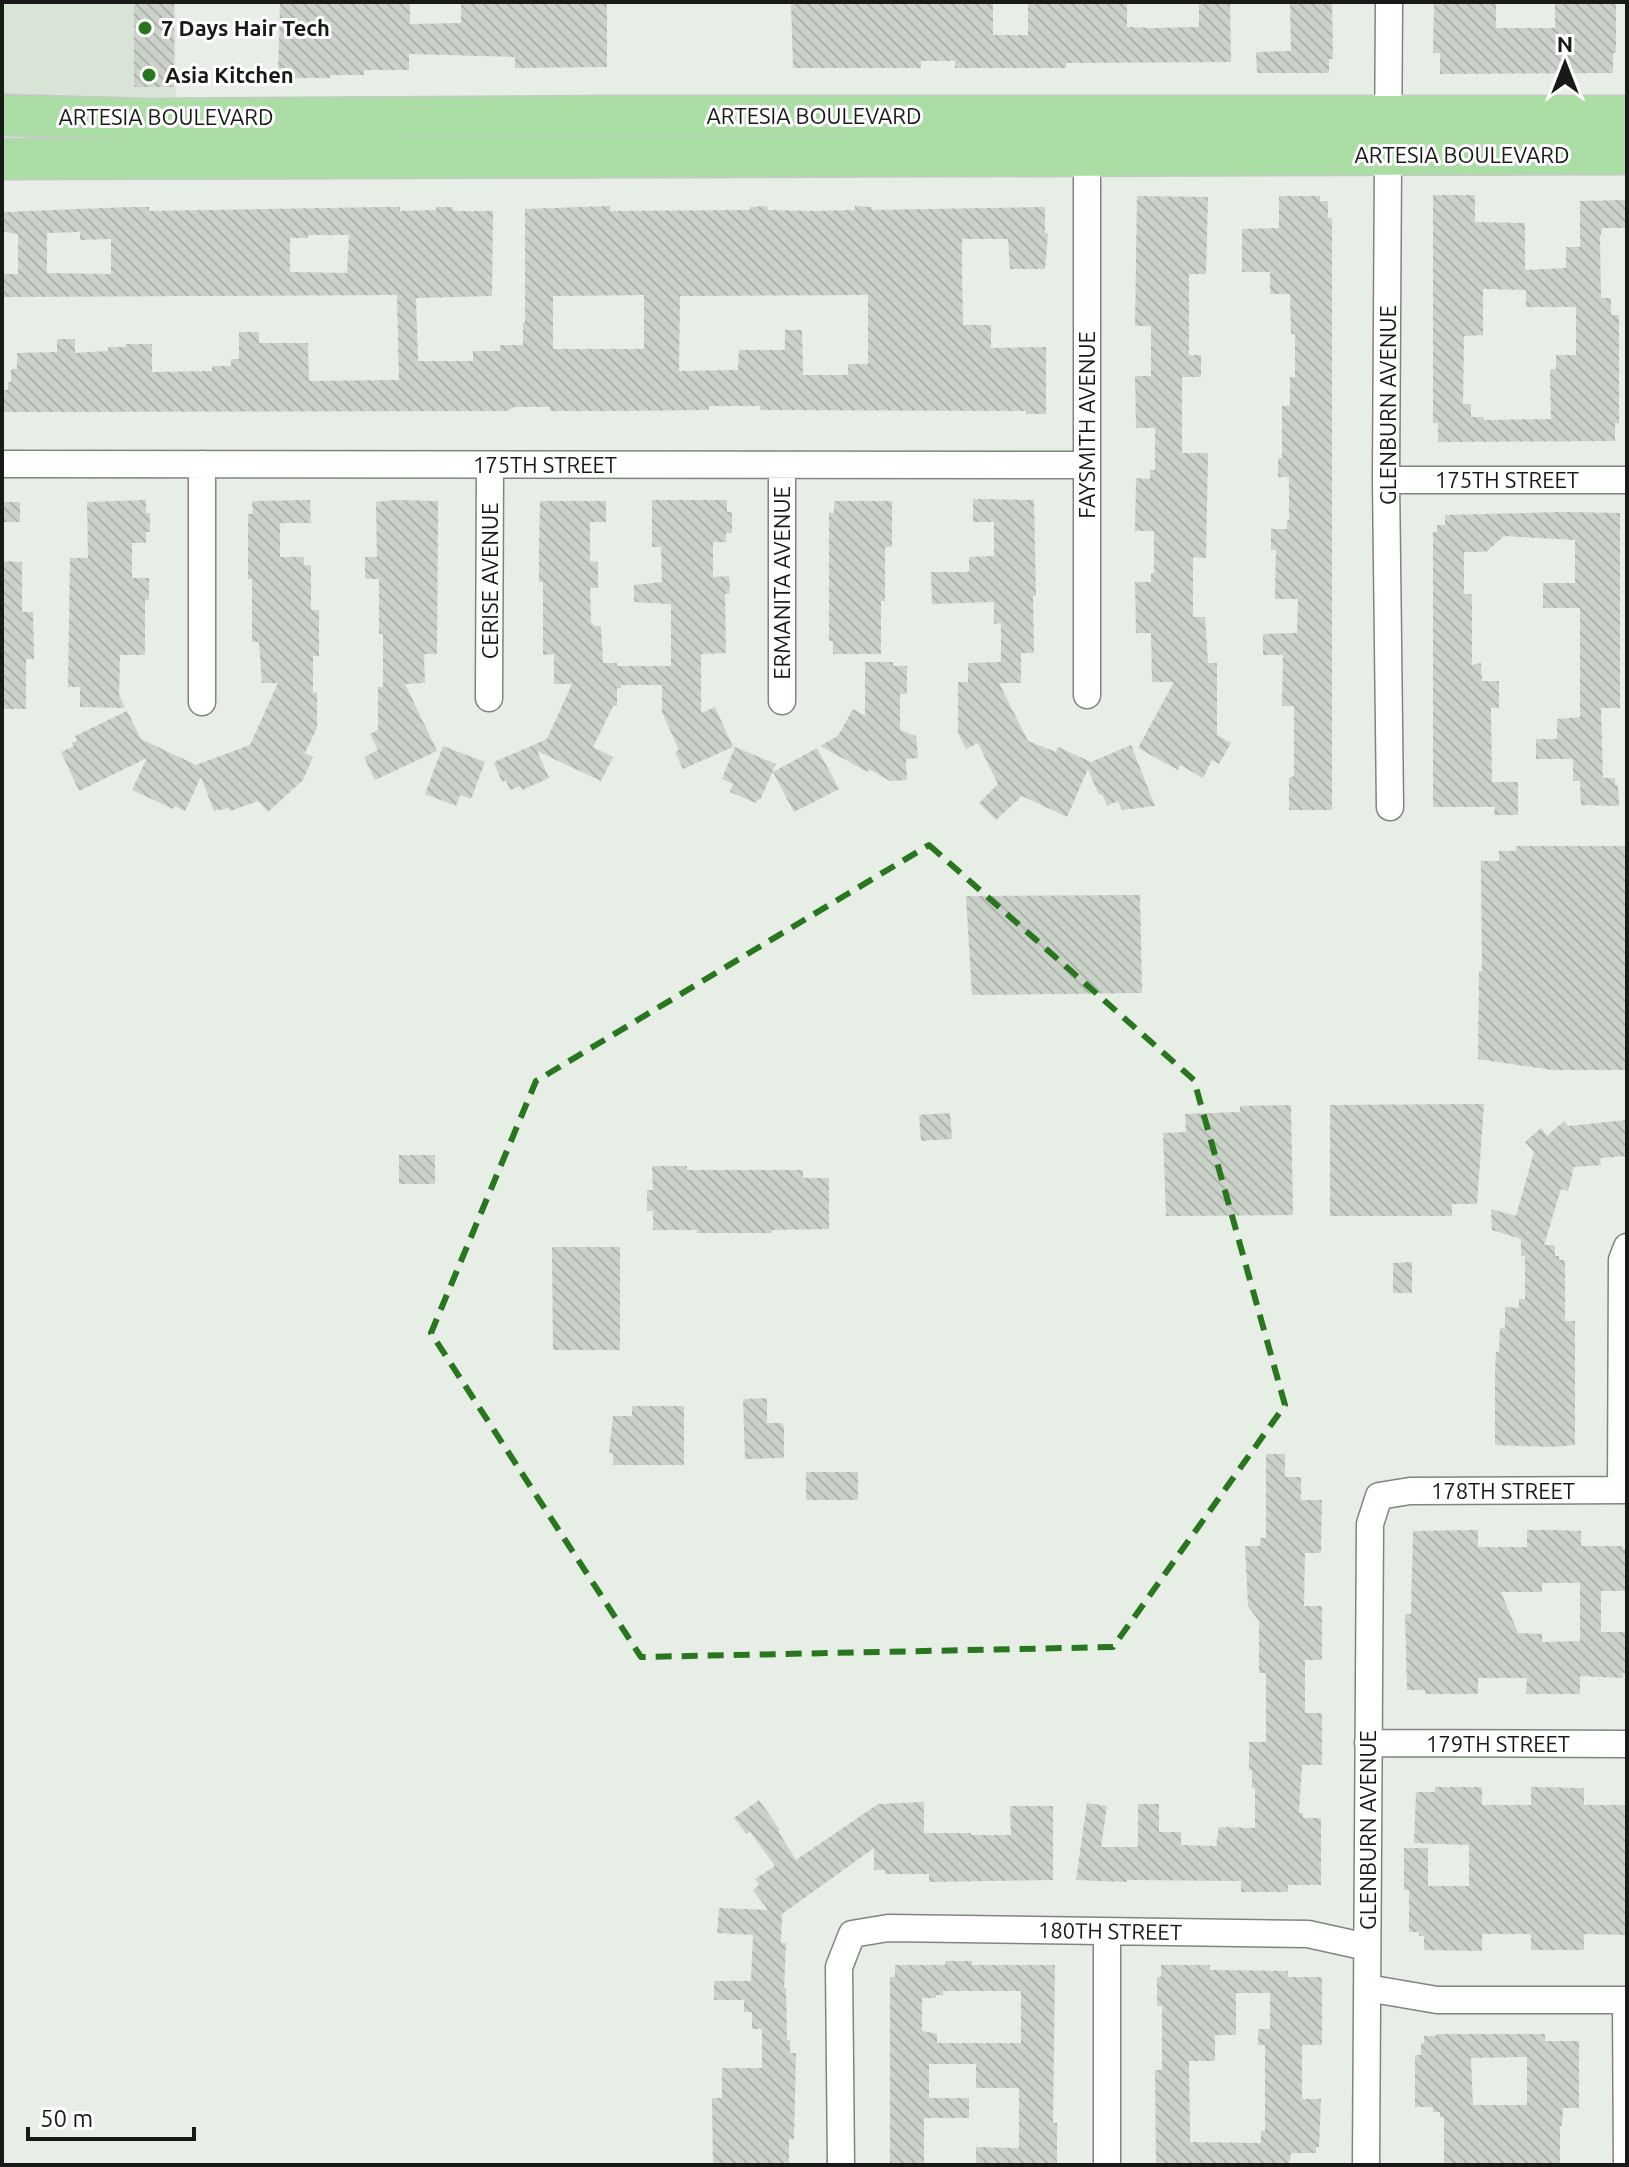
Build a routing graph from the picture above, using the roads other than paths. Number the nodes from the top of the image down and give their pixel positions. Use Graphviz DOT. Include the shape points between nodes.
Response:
graph roads {
  1 [pos="1389,2"];
  2 [pos="2,115"];
  3 [pos="1627,116"];
  4 [pos="1390,136"];
  5 [pos="1627,154"];
  6 [pos="1087,156"];
  7 [pos="2,159"];
  8 [pos="2,464"];
  9 [pos="202,464"];
  10 [pos="490,465"];
  11 [pos="782,465"];
  12 [pos="1087,465"];
  13 [pos="1386,480"];
  14 [pos="1627,480"];
  15 [pos="1087,695"];
  16 [pos="489,698"];
  17 [pos="782,701"];
  18 [pos="202,702"];
  19 [pos="1390,807"];
  20 [pos="1627,1247"];
  21 [pos="1624,1490"];
  22 [pos="1379,1496"];
  23 [pos="1368,1743"];
  24 [pos="1627,1744"];
  25 [pos="1107,1932"];
  26 [pos="1367,1947"];
  27 [pos="1367,1988"];
  28 [pos="1626,2000"];
  29 [pos="841,2165"];
  30 [pos="1107,2165"];
  31 [pos="1366,2165"];
  32 [pos="1627,2165"];
  1 -- 4 [label="street, GLENBURN AVENUE"];
  2 -- 4 [label="main road, ARTESIA BOULEVARD" via="598,116"];
  3 -- 4 [label="main road, ARTESIA BOULEVARD"];
  4 -- 5 [label="main road, ARTESIA BOULEVARD"];
  4 -- 6 [label="main road, ARTESIA BOULEVARD"];
  4 -- 13 [label="street, GLENBURN AVENUE"];
  6 -- 7 [label="main road, ARTESIA BOULEVARD"];
  6 -- 12 [label="street, FAYSMITH AVENUE"];
  8 -- 9 [label="street, 175TH STREET"];
  9 -- 10 [label="street, 175TH STREET"];
  9 -- 18 [label="street"];
  10 -- 11 [label="street, 175TH STREET"];
  10 -- 16 [label="street, CERISE AVENUE"];
  11 -- 12 [label="street, 175TH STREET"];
  11 -- 17 [label="street, ERMANITA AVENUE"];
  12 -- 15 [label="street, FAYSMITH AVENUE"];
  13 -- 14 [label="street, 175TH STREET"];
  13 -- 19 [label="street, GLENBURN AVENUE"];
  20 -- 21 [label="street" via="1622,1260"];
  21 -- 22 [label="street, 178TH STREET" via="1410,1491"];
  22 -- 23 [label="street, GLENBURN AVENUE" via="1370,1524"];
  23 -- 24 [label="street, 179TH STREET"];
  23 -- 26 [label="street, GLENBURN AVENUE"];
  25 -- 26 [label="street, 180TH STREET" via="1308,1934"];
  25 -- 29 [label="street, 180TH STREET" via="888,1928 852,1934 839,1967"];
  25 -- 30 [label="street"];
  26 -- 27 [label="street, GLENBURN AVENUE"];
  27 -- 28 [label="street" via="1437,2000"];
  27 -- 31 [label="street, GLENBURN AVENUE"];
  28 -- 32 [label="street"];
}
